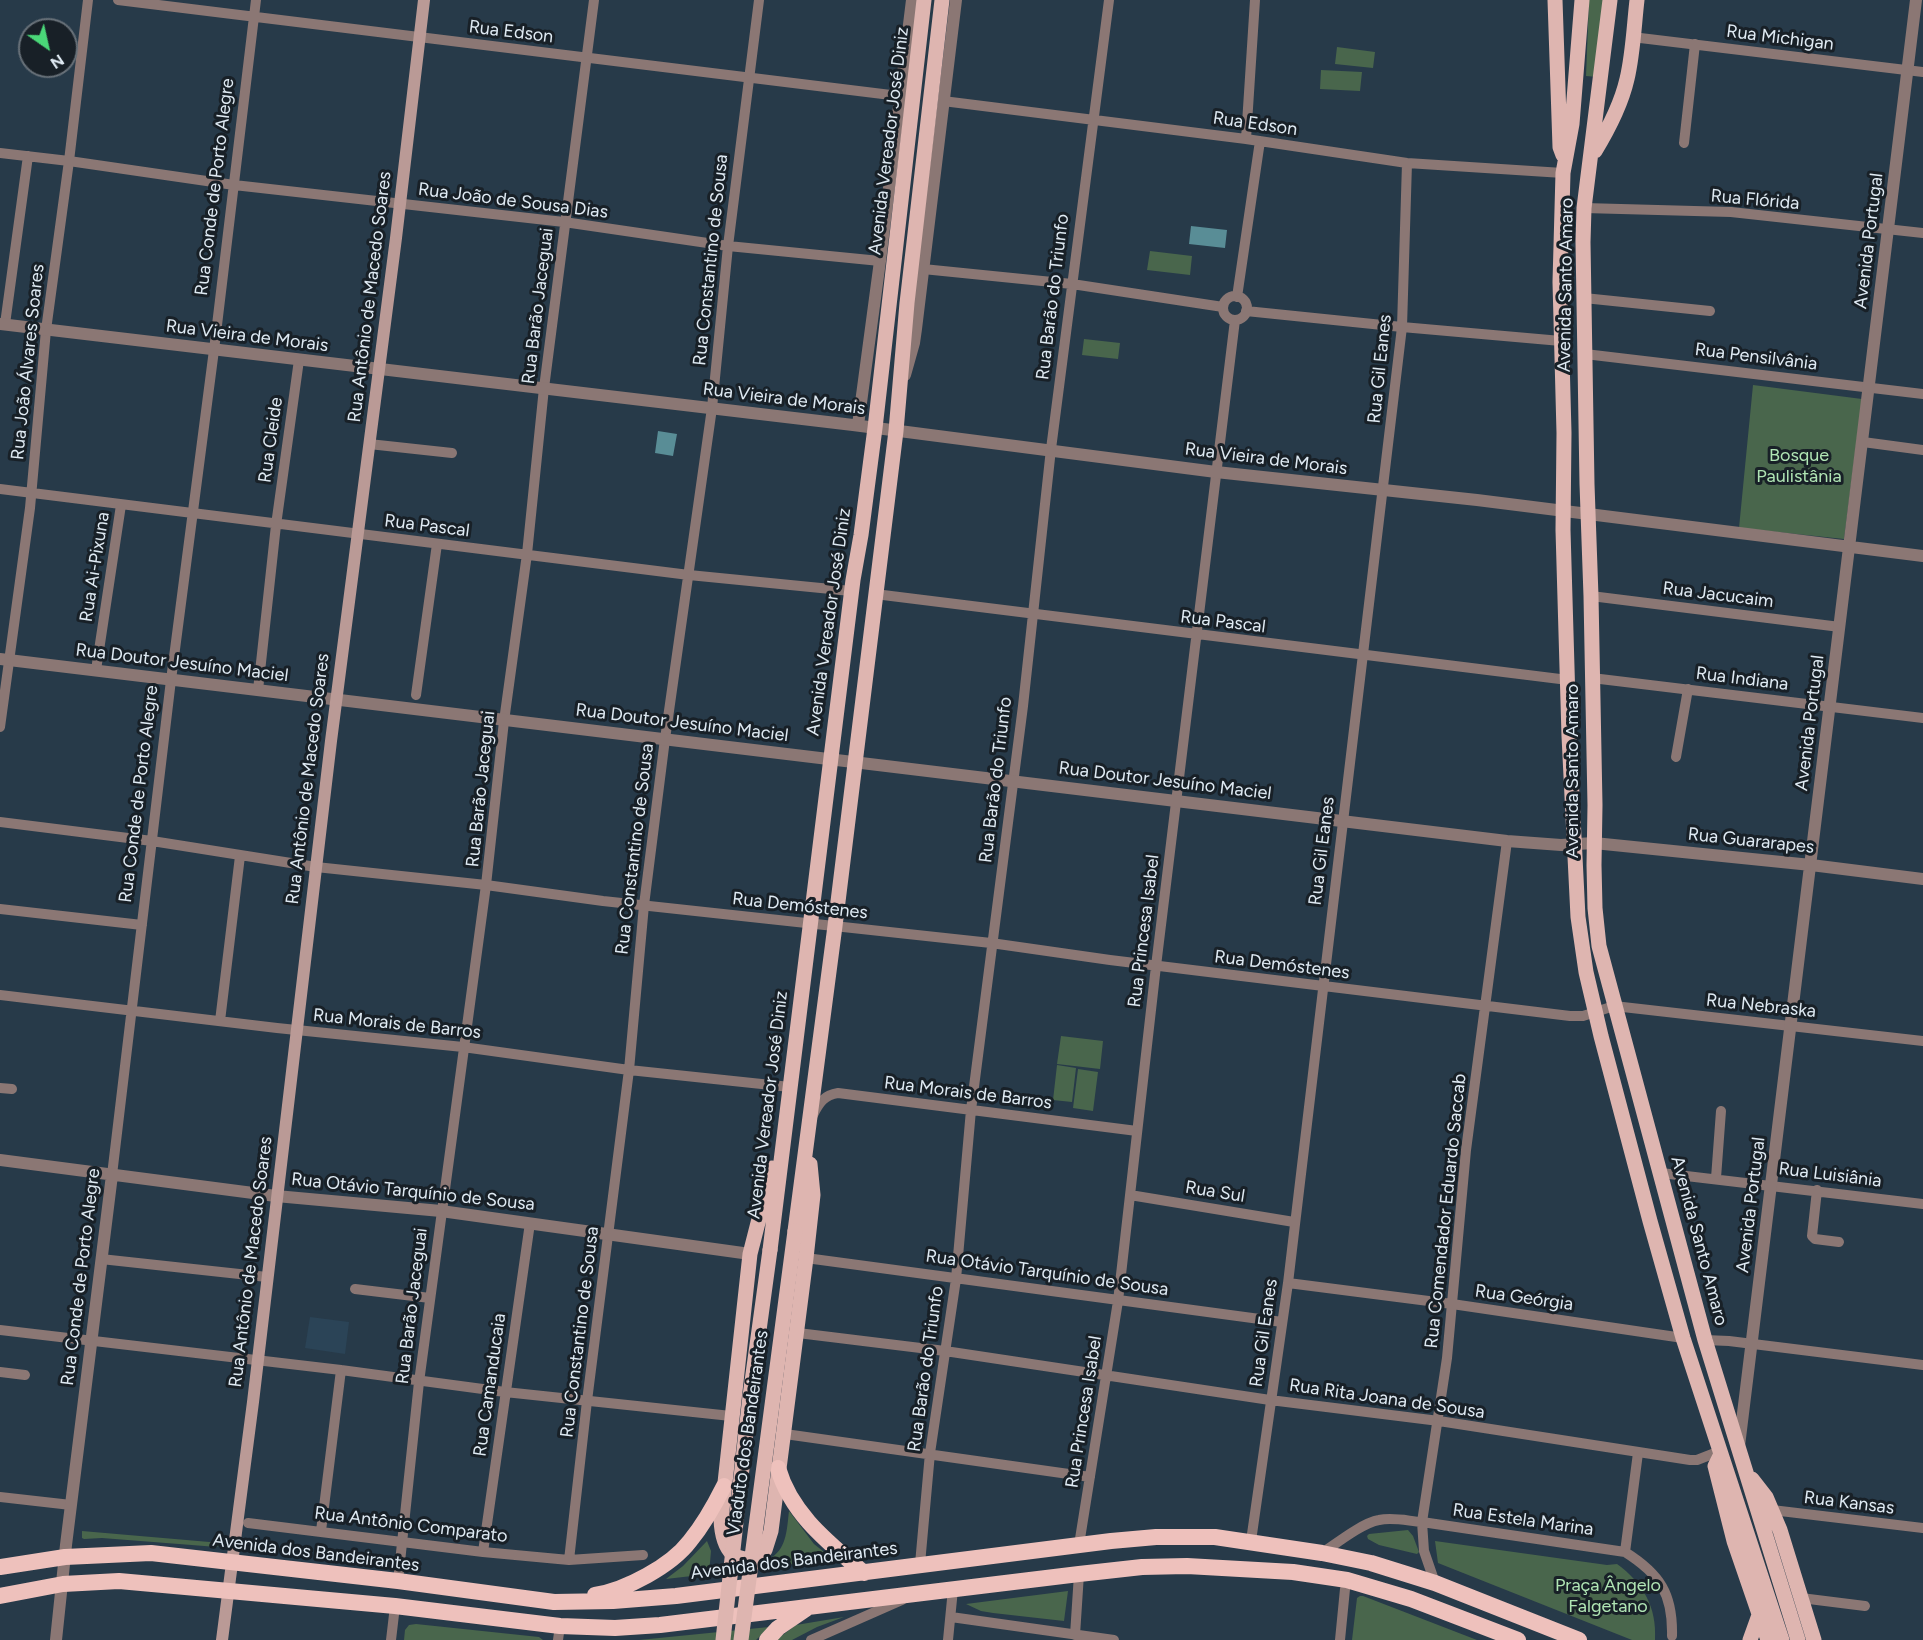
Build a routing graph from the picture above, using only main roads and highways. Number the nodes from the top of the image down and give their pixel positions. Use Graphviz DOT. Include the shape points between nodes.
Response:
graph roads {
  1 [pos="424,0"];
  2 [pos="924,0"];
  3 [pos="942,0"];
  4 [pos="1555,0"];
  5 [pos="1582,0"];
  6 [pos="1610,0"];
  7 [pos="1636,0"];
  8 [pos="1591,159"];
  9 [pos="1565,160"];
  10 [pos="808,1131"];
  11 [pos="781,1149"];
  12 [pos="795,1231"];
  13 [pos="770,1250"];
  14 [pos="1721,1452"];
  15 [pos="778,1468"];
  16 [pos="1747,1473"];
  17 [pos="724,1486"];
  18 [pos="1756,1532"];
  19 [pos="231,1563"];
  20 [pos="0,1567"];
  21 [pos="864,1573"];
  22 [pos="228,1591"];
  23 [pos="0,1596"];
  24 [pos="554,1602"];
  25 [pos="810,1607"];
  26 [pos="1759,1615"];
  27 [pos="564,1631"];
  28 [pos="222,1640"];
  29 [pos="595,1640"];
  30 [pos="723,1640"];
  31 [pos="741,1640"];
  32 [pos="767,1640"];
  33 [pos="1518,1640"];
  34 [pos="1579,1640"];
  35 [pos="1750,1640"];
  36 [pos="1768,1640"];
  37 [pos="1782,1640"];
  38 [pos="1798,1640"];
  39 [pos="1814,1640"];
  1 -- 19 [label="main road, Rua Antônio de Macedo Soares"];
  2 -- 11 [label="main road, Avenida Vereador José Diniz" via="875,428"];
  3 -- 10 [label="main road, Avenida Vereador José Diniz" via="896,431"];
  4 -- 9 [label="main road, Avenida Santo Amaro" via="1560,147"];
  5 -- 9 [label="main road"];
  6 -- 8 [label="main road"];
  7 -- 8 [label="main road, Avenida Santo Amaro" via="1624,91"];
  8 -- 16 [label="main road, Avenida Santo Amaro" via="1584,208 1584,354 1595,908 1599,946 1705,1340"];
  9 -- 14 [label="main road, Avenida Santo Amaro" via="1560,282 1563,511 1578,917 1586,972 1648,1212 1683,1338"];
  10 -- 12 [label="main road, Avenida Vereador José Diniz"];
  10 -- 15 [label="main road" via="813,1195"];
  11 -- 13 [label="main road, Avenida Vereador José Diniz"];
  11 -- 17 [label="main road" via="774,1161 750,1254"];
  12 -- 31 [label="main road, Viaduto dos Bandeirantes, bridge"];
  13 -- 30 [label="main road, Viaduto dos Bandeirantes, bridge"];
  14 -- 18 [label="main road, Avenida Santo Amaro"];
  14 -- 26 [label="main road" via="1715,1466 1734,1541"];
  15 -- 17 [label="main road" via="768,1545 751,1558 734,1556 725,1545 721,1519"];
  15 -- 21 [label="highway" via="784,1487 802,1515"];
  16 -- 18 [label="main road, Avenida Santo Amaro"];
  16 -- 39 [label="main road" via="1772,1510"];
  17 -- 24 [label="highway" via="710,1515 689,1543 657,1569 602,1594"];
  18 -- 37 [label="main road"];
  18 -- 38 [label="main road"];
  19 -- 20 [label="highway, Avenida dos Bandeirantes" via="151,1553 64,1557"];
  19 -- 22 [label="main road, Rua Antônio de Macedo Soares"];
  19 -- 24 [label="highway, Avenida dos Bandeirantes"];
  21 -- 24 [label="highway, Avenida dos Bandeirantes" via="676,1596"];
  21 -- 34 [label="highway, Avenida dos Bandeirantes" via="1156,1537 1251,1541 1371,1563 1435,1583"];
  22 -- 23 [label="highway" via="119,1581 63,1584"];
  22 -- 27 [label="highway" via="395,1606"];
  22 -- 28 [label="main road, Rua Antônio de Macedo Soares"];
  25 -- 27 [label="highway" via="660,1625"];
  25 -- 32 [label="highway"];
  25 -- 33 [label="highway" via="1142,1567 1187,1566 1336,1578 1411,1599"];
  26 -- 35 [label="main road"];
  26 -- 36 [label="main road"];
  27 -- 29 [label="highway"];
}
